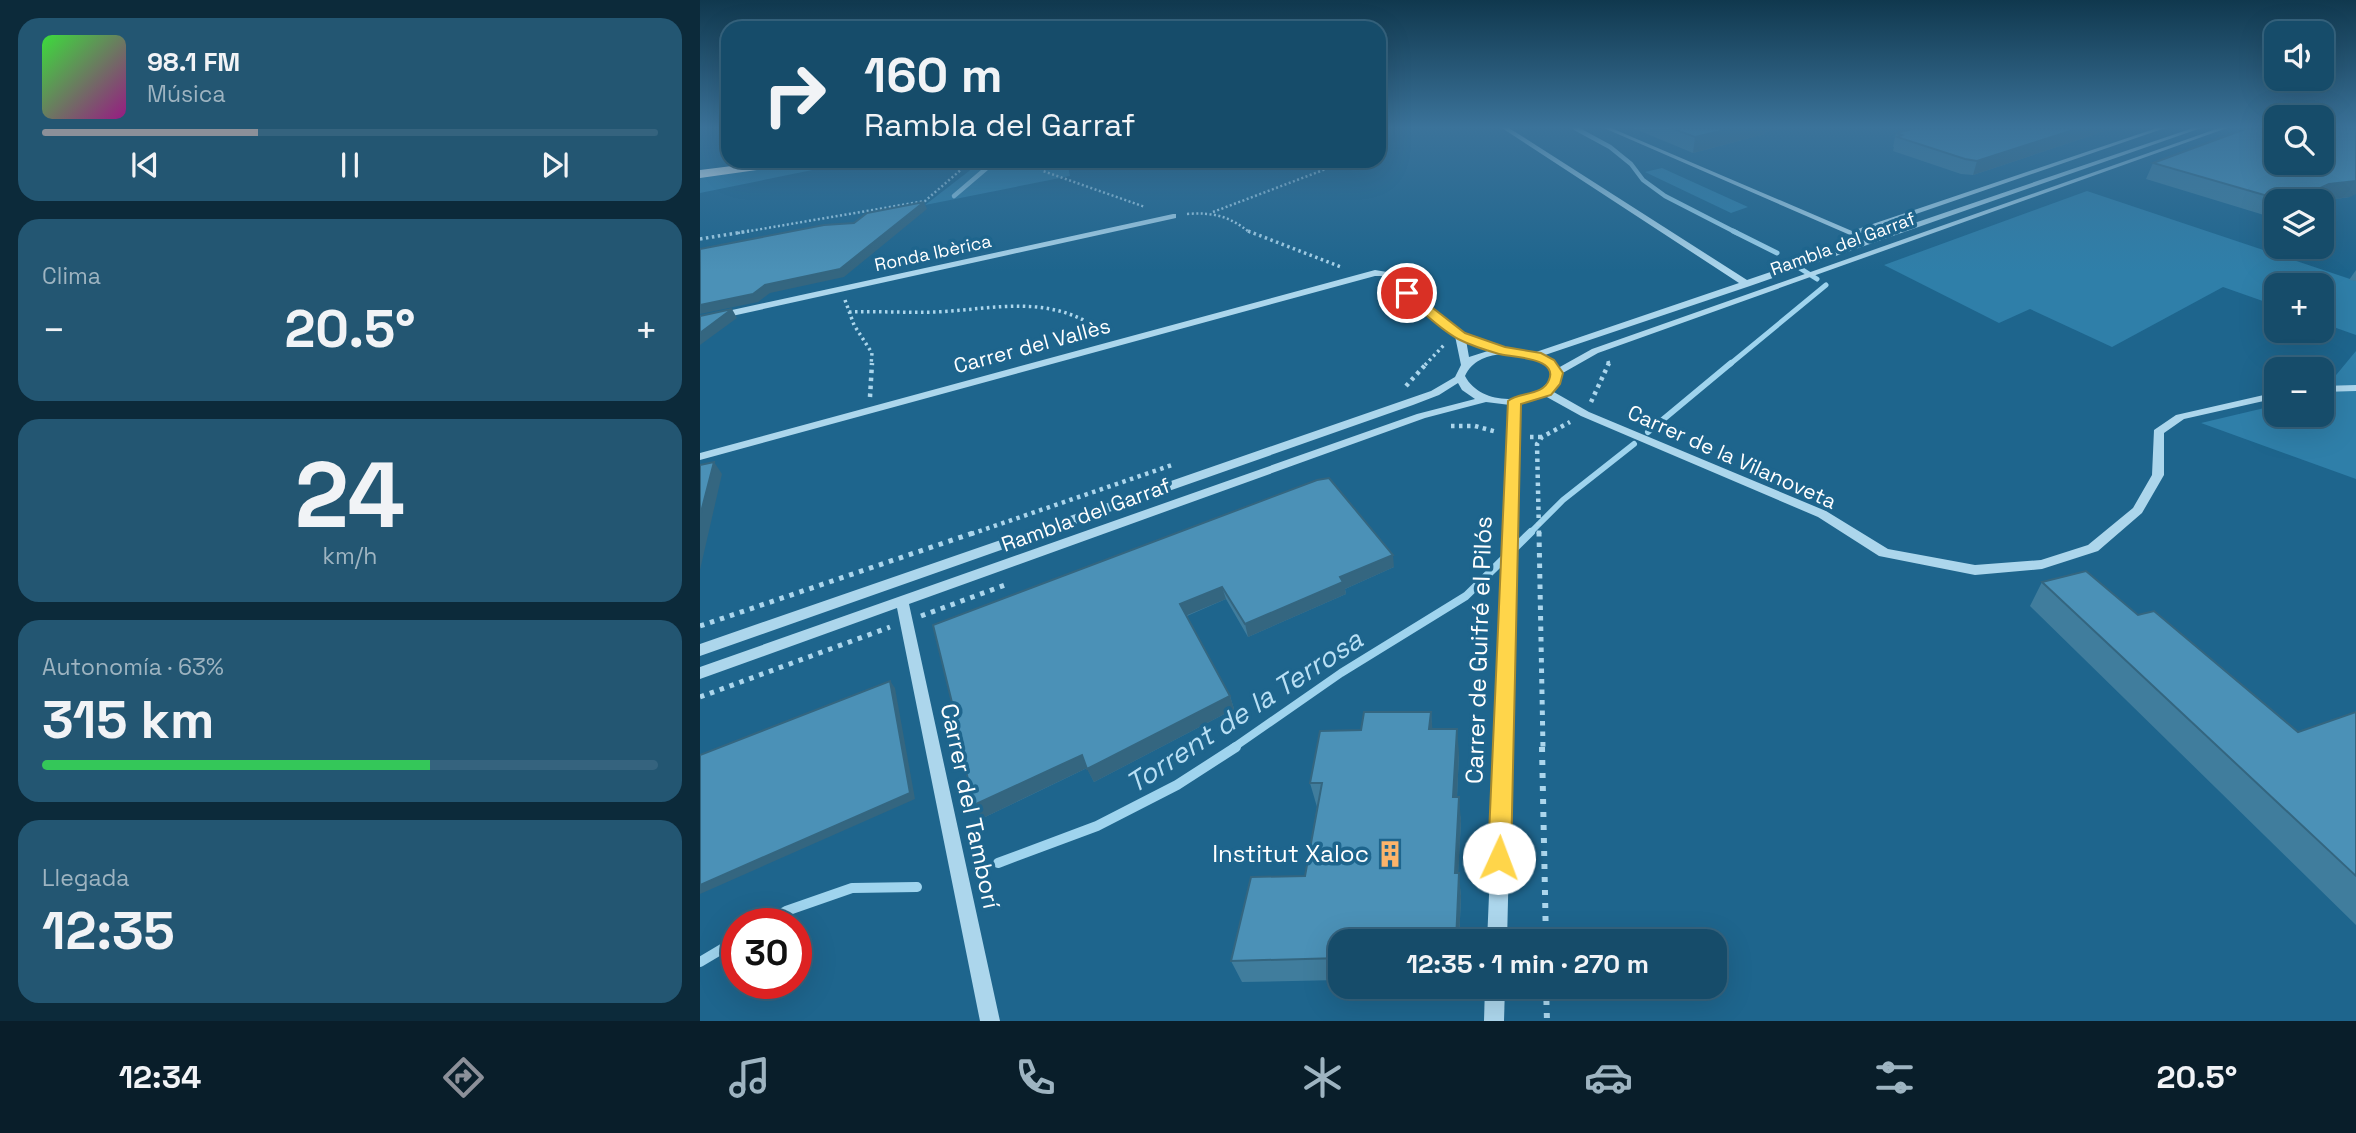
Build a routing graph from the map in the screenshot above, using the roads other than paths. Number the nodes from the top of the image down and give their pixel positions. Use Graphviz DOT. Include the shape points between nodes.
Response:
graph roads {
  1 [pos="1580,176"];
  2 [pos="1717,176"];
  3 [pos="2020,176"];
  4 [pos="2060,176"];
  5 [pos="2089,176"];
  6 [pos="1173,216"];
  7 [pos="1850,233"];
  8 [pos="1869,242"];
  9 [pos="1817,272"];
  10 [pos="1375,273"];
  11 [pos="1801,277"];
  12 [pos="1747,284"];
  13 [pos="700,320"];
  14 [pos="1461,335"];
  15 [pos="1503,351"];
  16 [pos="1536,355"];
  17 [pos="1466,364"];
  18 [pos="1556,373"];
  19 [pos="1460,378"];
  20 [pos="2356,388"];
  21 [pos="2334,389"];
  22 [pos="1546,392"];
  23 [pos="2264,398"];
  24 [pos="1486,399"];
  25 [pos="1515,401"];
  26 [pos="700,457"];
  27 [pos="902,601"];
  28 [pos="700,650"];
  29 [pos="700,673"];
  30 [pos="1497,929"];
  31 [pos="1495,999"];
  32 [pos="990,1021"];
  33 [pos="1494,1021"];
  1 -- 12 [label="street"];
  2 -- 7 [label="street"];
  3 -- 7 [label="street, Rambla del Garraf"];
  4 -- 8 [label="street, Rambla del Garraf"];
  5 -- 9 [label="street, Rambla del Garraf"];
  6 -- 13 [label="street, Ronda Ibèrica"];
  7 -- 8 [label="street"];
  8 -- 12 [label="street, Rambla del Garraf"];
  9 -- 11 [label="street, Rambla del Garraf"];
  10 -- 14 [label="street" via="1384,274"];
  10 -- 26 [label="street, Carrer del Vallès"];
  11 -- 18 [label="street, Rambla del Garraf" via="1595,351"];
  12 -- 16 [label="street, Rambla del Garraf"];
  14 -- 15 [label="street"];
  14 -- 17 [label="street"];
  15 -- 16 [label="street, Rambla del Garraf"];
  15 -- 17 [label="street, Rambla del Garraf" via="1481,355"];
  16 -- 18 [label="street"];
  17 -- 19 [label="street"];
  18 -- 22 [label="street" via="1556,381"];
  19 -- 24 [label="street" via="1467,390"];
  19 -- 28 [label="street, Rambla del Garraf" via="1409,403"];
  20 -- 21 [label="street"];
  22 -- 23 [label="street, Carrer de la Vilanoveta" via="1585,414 1822,514 1884,553 1975,570 2042,564 2093,548 2138,510 2158,475 2158,432 2180,417"];
  22 -- 25 [label="street, Rambla del Garraf"];
  24 -- 25 [label="street, Rambla del Garraf"];
  24 -- 27 [label="street, Rambla del Garraf" via="1421,416"];
  25 -- 30 [label="street, Carrer de Guifré el Pilós"];
  27 -- 29 [label="street, Rambla del Garraf"];
  27 -- 32 [label="street, Carrer del Tamborí"];
  31 -- 33 [label="street"];
}
